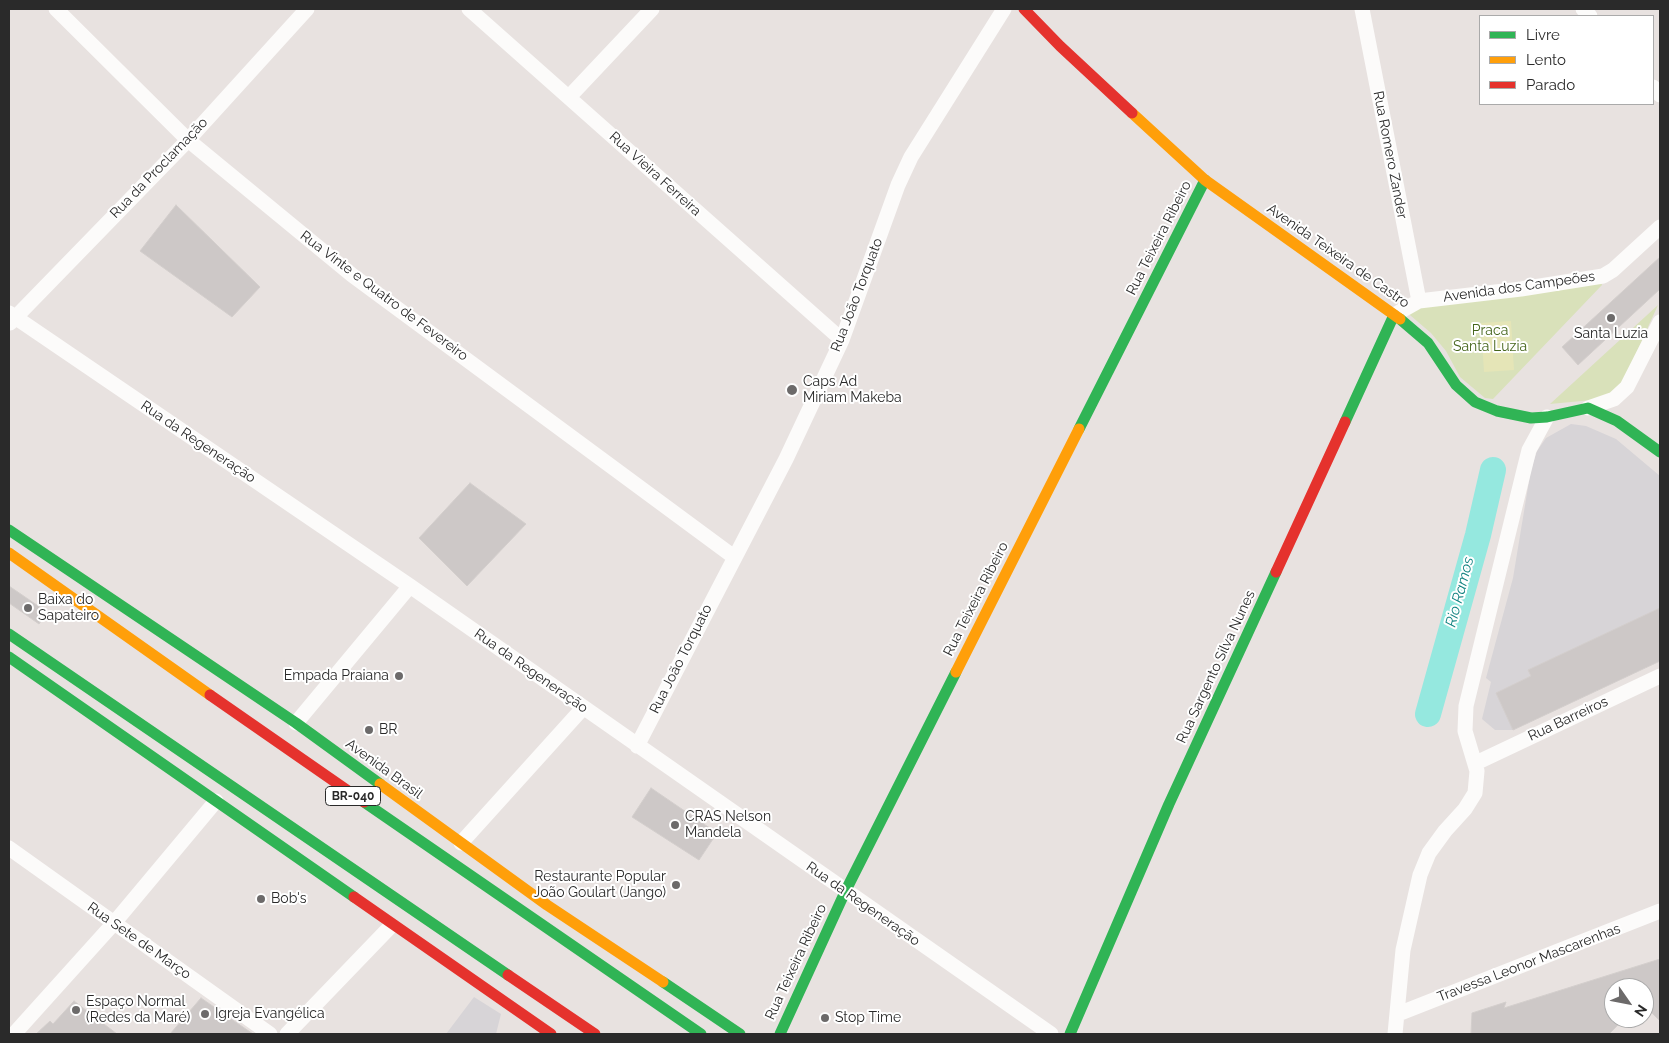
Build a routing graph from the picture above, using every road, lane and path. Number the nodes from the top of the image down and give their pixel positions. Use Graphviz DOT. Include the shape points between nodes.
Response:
graph roads {
  1 [pos="56,9"];
  2 [pos="307,9"];
  3 [pos="469,9"];
  4 [pos="652,9"];
  5 [pos="1004,9"];
  6 [pos="1024,9"];
  7 [pos="1362,9"];
  8 [pos="568,97"];
  9 [pos="188,140"];
  10 [pos="1205,180"];
  11 [pos="1660,227"];
  12 [pos="1419,300"];
  13 [pos="1394,315"];
  14 [pos="10,318"];
  15 [pos="1660,322"];
  16 [pos="842,340"];
  17 [pos="1588,408"];
  18 [pos="1547,417"];
  19 [pos="1660,452"];
  20 [pos="9,530"];
  21 [pos="9,553"];
  22 [pos="734,557"];
  23 [pos="410,586"];
  24 [pos="102,618"];
  25 [pos="9,634"];
  26 [pos="9,658"];
  27 [pos="1660,676"];
  28 [pos="583,708"];
  29 [pos="296,723"];
  30 [pos="637,746"];
  31 [pos="1476,763"];
  32 [pos="216,801"];
  33 [pos="461,843"];
  34 [pos="9,848"];
  35 [pos="845,892"];
  36 [pos="396,896"];
  37 [pos="547,905"];
  38 [pos="1660,911"];
  39 [pos="114,923"];
  40 [pos="392,926"];
  41 [pos="484,990"];
  42 [pos="1398,1014"];
  43 [pos="14,1034"];
  44 [pos="270,1034"];
  45 [pos="287,1034"];
  46 [pos="551,1034"];
  47 [pos="595,1034"];
  48 [pos="701,1034"];
  49 [pos="740,1034"];
  50 [pos="780,1034"];
  51 [pos="1051,1034"];
  52 [pos="1070,1034"];
  53 [pos="1395,1034"];
  1 -- 9 [label="street, Rua Vinte e Quatro de Fevereiro"];
  2 -- 9 [label="street, Rua da Proclamação"];
  3 -- 8 [label="street, Rua Vieira Ferreira"];
  4 -- 8 [label="street"];
  5 -- 16 [label="street, Rua João Torquato" via="911,157"];
  6 -- 10 [label="main road, Avenida Teixeira de Castro"];
  7 -- 12 [label="street, Rua Romero Zander"];
  8 -- 16 [label="street, Rua Vieira Ferreira"];
  9 -- 14 [label="street, Rua da Proclamação"];
  9 -- 22 [label="street, Rua Vinte e Quatro de Fevereiro" via="352,275"];
  10 -- 13 [label="main road, Avenida Teixeira de Castro"];
  10 -- 35 [label="main road, Rua Teixeira Ribeiro"];
  11 -- 12 [label="street, Avenida dos Campeões" via="1603,276"];
  12 -- 13 [label="street, Avenida dos Campeões"];
  13 -- 18 [label="main road, Avenida Teixeira de Castro" via="1428,343 1456,385 1475,402 1497,411 1531,418"];
  13 -- 52 [label="main road, Rua Sargento Silva Nunes" via="1169,804"];
  14 -- 23 [label="street, Rua da Regeneração"];
  15 -- 17 [label="street" via="1627,387 1614,400"];
  16 -- 22 [label="street, Rua João Torquato" via="786,459"];
  17 -- 18 [label="main road, Avenida Teixeira de Castro"];
  17 -- 19 [label="main road" via="1617,421"];
  18 -- 31 [label="street" via="1529,450 1466,706 1465,731"];
  20 -- 29 [label="main road, Avenida Brasil"];
  21 -- 24 [label="main road, BR-040"];
  22 -- 30 [label="street, Rua João Torquato"];
  23 -- 28 [label="street, Rua da Regeneração"];
  23 -- 29 [label="street"];
  24 -- 37 [label="main road" via="142,636 500,882"];
  24 -- 48 [label="main road, BR-040" via="286,749"];
  25 -- 36 [label="main road"];
  26 -- 32 [label="main road"];
  27 -- 31 [label="street, Rua Barreiros"];
  28 -- 30 [label="street, Rua da Regeneração"];
  28 -- 33 [label="street"];
  29 -- 33 [label="main road, Avenida Brasil"];
  30 -- 35 [label="street, Rua da Regeneração"];
  31 -- 42 [label="street" via="1477,782 1471,802 1429,853 1417,884 1403,950"];
  32 -- 39 [label="street"];
  32 -- 40 [label="main road"];
  33 -- 37 [label="main road, Avenida Brasil"];
  34 -- 39 [label="street, Rua Sete de Março"];
  35 -- 50 [label="main road, Rua Teixeira Ribeiro"];
  35 -- 51 [label="street, Rua da Regeneração"];
  36 -- 41 [label="main road"];
  36 -- 47 [label="main road"];
  37 -- 49 [label="main road, Avenida Brasil"];
  38 -- 42 [label="street, Travessa Leonor Mascarenhas"];
  39 -- 43 [label="street"];
  39 -- 44 [label="street, Rua Sete de Março"];
  40 -- 41 [label="main road"];
  40 -- 45 [label="street"];
  41 -- 46 [label="main road"];
  42 -- 53 [label="street"];
}
